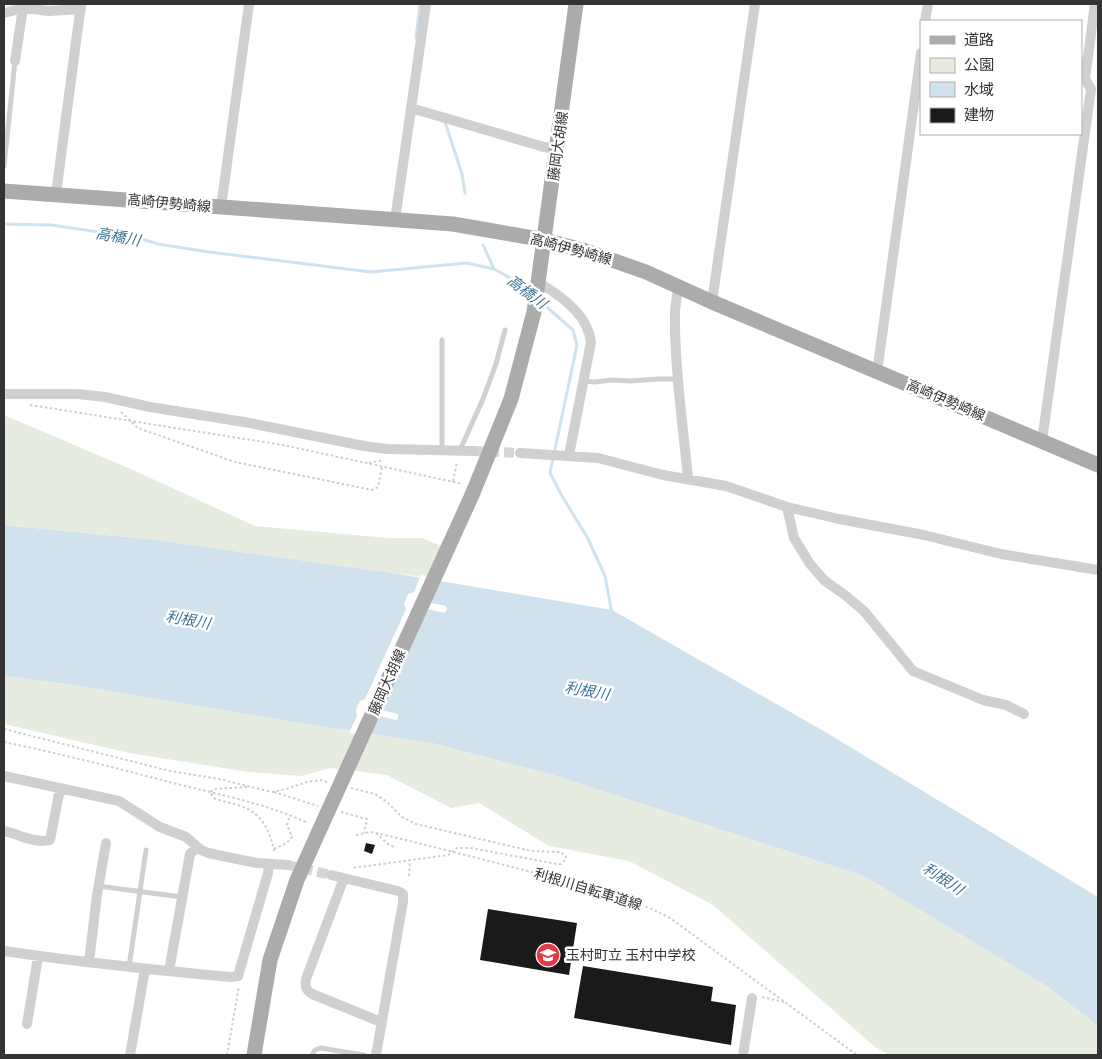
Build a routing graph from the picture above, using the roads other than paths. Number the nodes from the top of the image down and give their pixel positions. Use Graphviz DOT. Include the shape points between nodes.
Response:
graph roads {
  1 [pos="249,4"];
  2 [pos="426,4"];
  3 [pos="576,4"];
  4 [pos="755,4"];
  5 [pos="928,4"];
  6 [pos="1095,4"];
  7 [pos="81,6"];
  8 [pos="23,8"];
  9 [pos="4,13"];
  10 [pos="925,20"];
  11 [pos="920,60"];
  12 [pos="15,61"];
  13 [pos="411,108"];
  14 [pos="558,149"];
  15 [pos="4,166"];
  16 [pos="4,191"];
  17 [pos="56,194"];
  18 [pos="221,207"];
  19 [pos="396,220"];
  20 [pos="545,240"];
  21 [pos="539,285"];
  22 [pos="679,287"];
  23 [pos="712,302"];
  24 [pos="505,330"];
  25 [pos="442,340"];
  26 [pos="875,370"];
  27 [pos="677,379"];
  28 [pos="584,381"];
  29 [pos="4,394"];
  30 [pos="1042,441"];
  31 [pos="442,450"];
  32 [pos="474,451"];
  33 [pos="459,453"];
  34 [pos="520,453"];
  35 [pos="565,455"];
  36 [pos="1098,465"];
  37 [pos="688,478"];
  38 [pos="787,507"];
  39 [pos="1098,570"];
  40 [pos="1024,714"];
  41 [pos="4,776"];
  42 [pos="60,789"];
  43 [pos="4,831"];
  44 [pos="106,843"];
  45 [pos="197,847"];
  46 [pos="146,850"];
  47 [pos="273,860"];
  48 [pos="288,865"];
  49 [pos="345,873"];
  50 [pos="331,875"];
  51 [pos="98,886"];
  52 [pos="140,891"];
  53 [pos="182,897"];
  54 [pos="4,951"];
  55 [pos="38,956"];
  56 [pos="89,962"];
  57 [pos="129,967"];
  58 [pos="144,969"];
  59 [pos="169,971"];
  60 [pos="756,997"];
  61 [pos="381,1022"];
  62 [pos="27,1024"];
  63 [pos="130,1055"];
  64 [pos="254,1055"];
  65 [pos="312,1055"];
  66 [pos="364,1055"];
  67 [pos="376,1055"];
  68 [pos="743,1055"];
  1 -- 18 [label="street"];
  2 -- 13 [label="street"];
  3 -- 14 [label="main road, 藤岡大胡線"];
  4 -- 23 [label="street"];
  5 -- 10 [label="street"];
  6 -- 30 [label="street" via="1085,79 1091,89"];
  7 -- 8 [label="street" via="48,11"];
  7 -- 17 [label="street"];
  8 -- 9 [label="street"];
  8 -- 12 [label="street"];
  11 -- 26 [label="street"];
  12 -- 15 [label="lane"];
  13 -- 14 [label="street"];
  13 -- 19 [label="street"];
  14 -- 20 [label="main road, 藤岡大胡線"];
  16 -- 17 [label="main road, 高崎伊勢崎線"];
  17 -- 18 [label="main road, 高崎伊勢崎線"];
  18 -- 19 [label="main road, 高崎伊勢崎線"];
  19 -- 20 [label="main road, 高崎伊勢崎線" via="462,225"];
  20 -- 21 [label="main road, 藤岡大胡線"];
  20 -- 22 [label="main road, 高崎伊勢崎線" via="615,260"];
  21 -- 28 [label="street" via="563,299 587,325 591,342"];
  21 -- 64 [label="main road, 藤岡大胡線, bridge" via="529,337 511,399 318,822 270,960"];
  22 -- 23 [label="main road, 高崎伊勢崎線"];
  22 -- 27 [label="street" via="674,307"];
  23 -- 26 [label="main road, 高崎伊勢崎線"];
  24 -- 33 [label="lane" via="498,358"];
  25 -- 31 [label="lane"];
  26 -- 30 [label="main road, 高崎伊勢崎線"];
  27 -- 28 [label="lane"];
  27 -- 37 [label="street"];
  28 -- 35 [label="street"];
  29 -- 31 [label="street" via="105,397 364,446"];
  30 -- 36 [label="main road, 高崎伊勢崎線"];
  31 -- 33 [label="street"];
  32 -- 33 [label="street"];
  34 -- 35 [label="street"];
  35 -- 37 [label="street" via="598,458"];
  37 -- 38 [label="street" via="726,486"];
  38 -- 39 [label="street" via="839,520 924,534 1001,554"];
  38 -- 40 [label="street" via="794,538 810,564 825,581 864,611 913,670"];
  41 -- 42 [label="street"];
  42 -- 43 [label="street" via="50,840 30,839"];
  42 -- 45 [label="street" via="119,801 160,827 186,837"];
  44 -- 51 [label="street"];
  45 -- 47 [label="street" via="239,860"];
  45 -- 53 [label="street" via="190,854"];
  46 -- 52 [label="lane"];
  47 -- 48 [label="street"];
  47 -- 59 [label="street" via="238,976"];
  49 -- 50 [label="street"];
  49 -- 61 [label="street" via="403,894"];
  49 -- 61 [label="street" via="305,986 312,994"];
  51 -- 52 [label="lane"];
  51 -- 56 [label="street"];
  52 -- 53 [label="lane"];
  52 -- 57 [label="lane"];
  53 -- 59 [label="street"];
  54 -- 55 [label="street"];
  55 -- 56 [label="street"];
  55 -- 62 [label="street"];
  56 -- 57 [label="street"];
  57 -- 58 [label="street"];
  58 -- 59 [label="street"];
  58 -- 63 [label="street"];
  60 -- 68 [label="street"];
  61 -- 67 [label="street"];
  65 -- 66 [label="lane" via="320,1048"];
}
